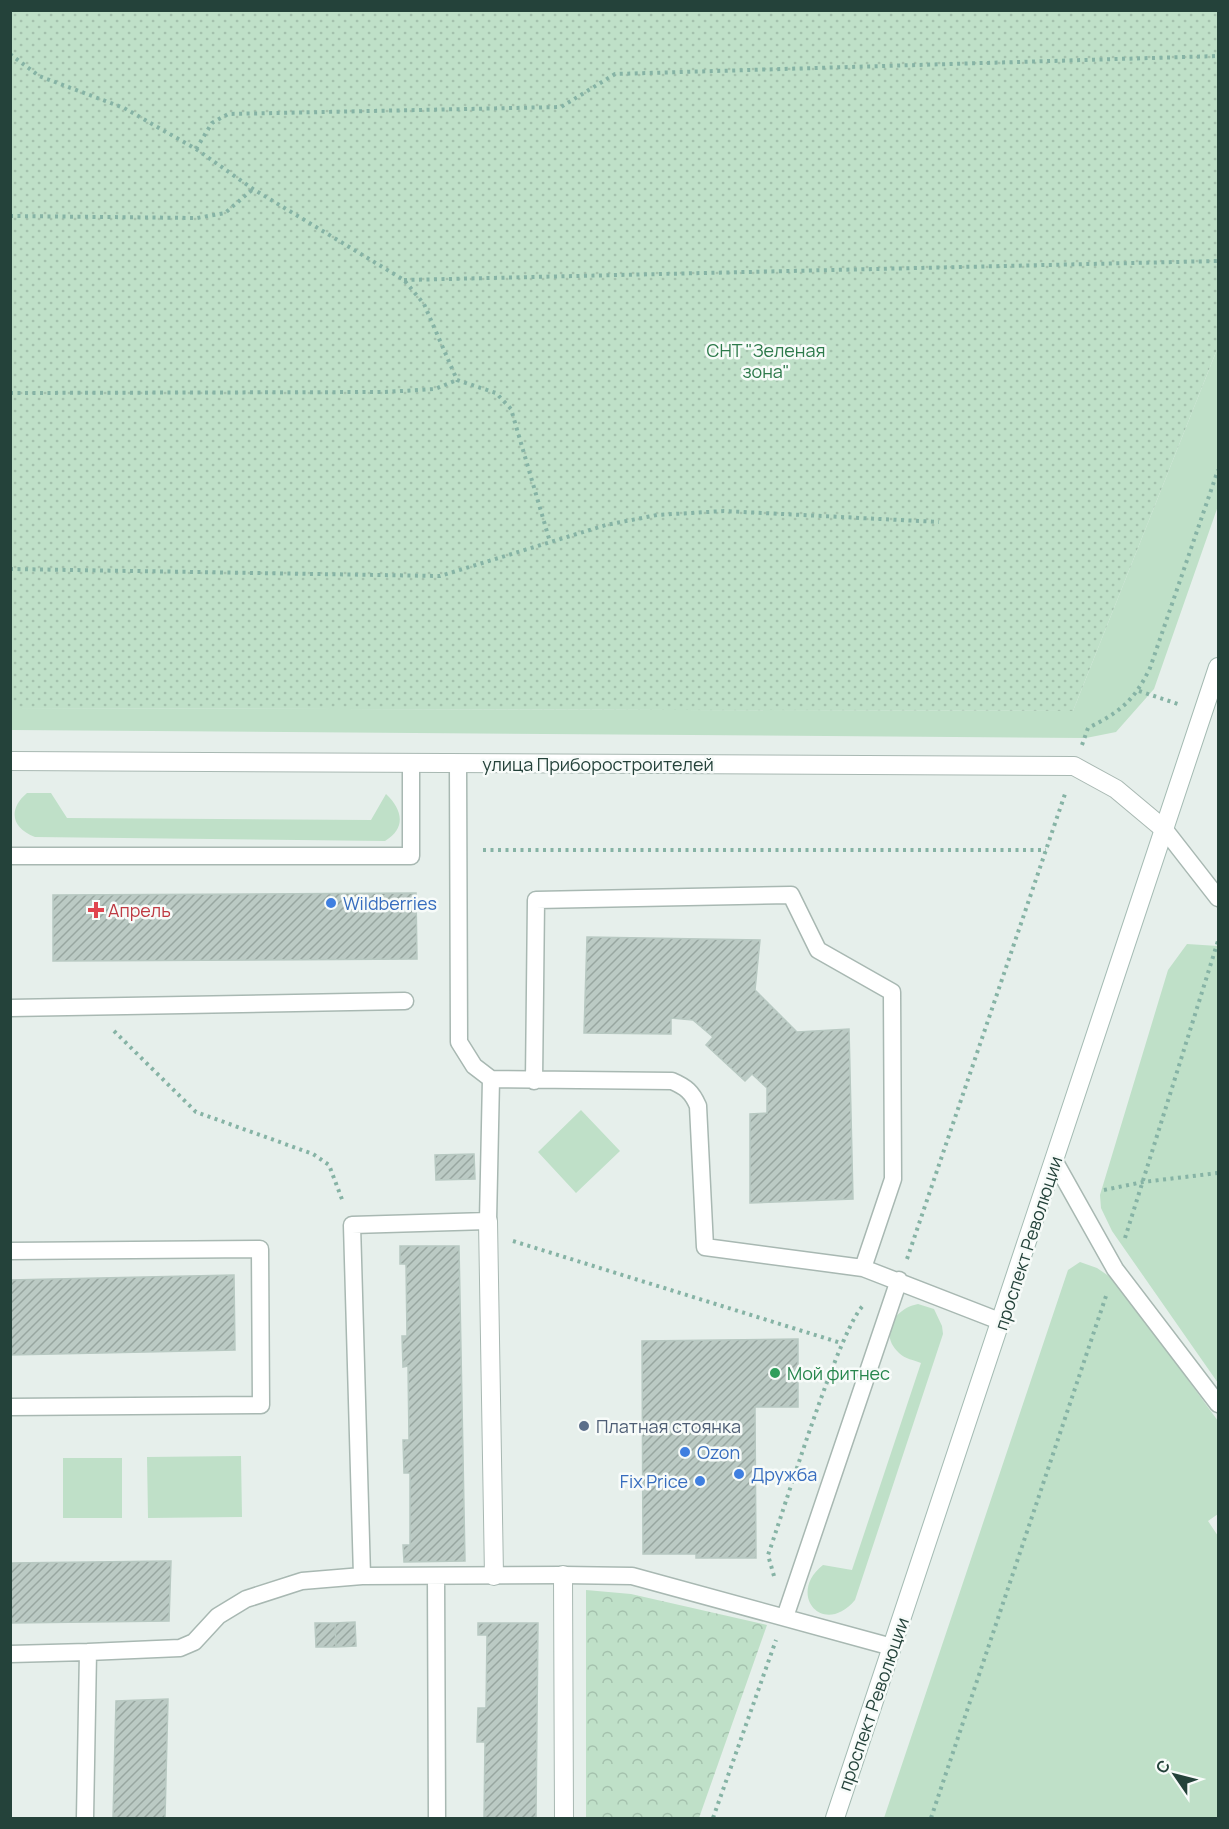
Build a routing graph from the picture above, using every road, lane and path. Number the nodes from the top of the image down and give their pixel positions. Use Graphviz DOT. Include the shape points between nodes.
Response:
graph roads {
  1 [pos="10,54"];
  2 [pos="1218,56"];
  3 [pos="196,149"];
  4 [pos="253,189"];
  5 [pos="10,216"];
  6 [pos="1218,261"];
  7 [pos="404,279"];
  8 [pos="457,380"];
  9 [pos="10,393"];
  10 [pos="1218,470"];
  11 [pos="939,522"];
  12 [pos="550,542"];
  13 [pos="10,569"];
  14 [pos="1218,667"];
  15 [pos="10,761"];
  16 [pos="411,763"];
  17 [pos="458,763"];
  18 [pos="1074,766"];
  19 [pos="1165,830"];
  20 [pos="458,849"];
  21 [pos="1046,850"];
  22 [pos="10,856"];
  23 [pos="1218,898"];
  24 [pos="1218,941"];
  25 [pos="405,1001"];
  26 [pos="89,1007"];
  27 [pos="10,1008"];
  28 [pos="491,1079"];
  29 [pos="534,1081"];
  30 [pos="1055,1162"];
  31 [pos="1218,1173"];
  32 [pos="1143,1182"];
  33 [pos="1104,1190"];
  34 [pos="488,1221"];
  35 [pos="352,1226"];
  36 [pos="512,1241"];
  37 [pos="10,1251"];
  38 [pos="863,1268"];
  39 [pos="1115,1269"];
  40 [pos="899,1280"];
  41 [pos="1002,1322"];
  42 [pos="841,1343"];
  43 [pos="1218,1404"];
  44 [pos="10,1407"];
  45 [pos="562,1575"];
  46 [pos="362,1576"];
  47 [pos="436,1576"];
  48 [pos="494,1576"];
  49 [pos="784,1617"];
  50 [pos="892,1647"];
  51 [pos="88,1652"];
  52 [pos="10,1654"];
  53 [pos="85,1818"];
  54 [pos="437,1818"];
  55 [pos="564,1818"];
  56 [pos="713,1818"];
  57 [pos="835,1818"];
  58 [pos="931,1818"];
  1 -- 3 [label="path" via="39,76 124,108"];
  2 -- 3 [label="path" via="615,74 561,107 228,114 212,123"];
  3 -- 4 [label="path"];
  4 -- 5 [label="path" via="225,213 197,218"];
  4 -- 7 [label="path"];
  6 -- 7 [label="path"];
  7 -- 8 [label="path" via="424,303"];
  8 -- 9 [label="path" via="435,389 386,392"];
  8 -- 12 [label="path" via="496,393 511,410"];
  10 -- 18 [label="path" via="1139,691 1120,711 1088,728"];
  11 -- 12 [label="path" via="724,511 657,515"];
  12 -- 13 [label="path" via="440,576"];
  14 -- 19 [label="street, проспект Революции"];
  15 -- 16 [label="street, улица Приборостроителей"];
  16 -- 17 [label="street, улица Приборостроителей"];
  16 -- 22 [label="lane" via="411,856"];
  17 -- 18 [label="street, улица Приборостроителей"];
  17 -- 20 [label="lane"];
  18 -- 19 [label="street, улица Приборостроителей" via="1116,789"];
  18 -- 21 [label="path"];
  19 -- 23 [label="lane"];
  19 -- 30 [label="street, проспект Революции"];
  20 -- 21 [label="path"];
  20 -- 28 [label="lane" via="459,1042 474,1066"];
  21 -- 40 [label="path"];
  24 -- 32 [label="path"];
  25 -- 26 [label="lane"];
  26 -- 27 [label="lane"];
  26 -- 35 [label="path" via="196,1112 313,1154 328,1165"];
  28 -- 29 [label="lane"];
  28 -- 34 [label="lane"];
  29 -- 38 [label="lane" via="672,1081 684,1086 698,1106 705,1247"];
  29 -- 38 [label="lane" via="536,900 791,895 818,950 892,992 893,1179"];
  30 -- 39 [label="lane"];
  30 -- 41 [label="street, проспект Революции"];
  31 -- 32 [label="path"];
  32 -- 33 [label="path"];
  32 -- 39 [label="path"];
  34 -- 35 [label="lane"];
  34 -- 48 [label="street"];
  35 -- 46 [label="lane"];
  36 -- 42 [label="path"];
  37 -- 44 [label="lane" via="260,1249 261,1393 261,1405"];
  38 -- 40 [label="lane"];
  39 -- 43 [label="lane"];
  39 -- 58 [label="path"];
  40 -- 41 [label="lane"];
  40 -- 42 [label="path" via="858,1308"];
  40 -- 49 [label="lane"];
  41 -- 50 [label="street, проспект Революции"];
  42 -- 49 [label="path" via="768,1555"];
  45 -- 48 [label="lane"];
  45 -- 49 [label="lane" via="632,1576"];
  45 -- 55 [label="street"];
  46 -- 47 [label="lane"];
  46 -- 51 [label="lane" via="302,1581 246,1599 218,1616 194,1642 180,1648"];
  47 -- 48 [label="lane"];
  47 -- 54 [label="lane"];
  49 -- 50 [label="lane"];
  49 -- 56 [label="path"];
  50 -- 57 [label="street, проспект Революции"];
  51 -- 52 [label="lane"];
  51 -- 53 [label="lane"];
}
